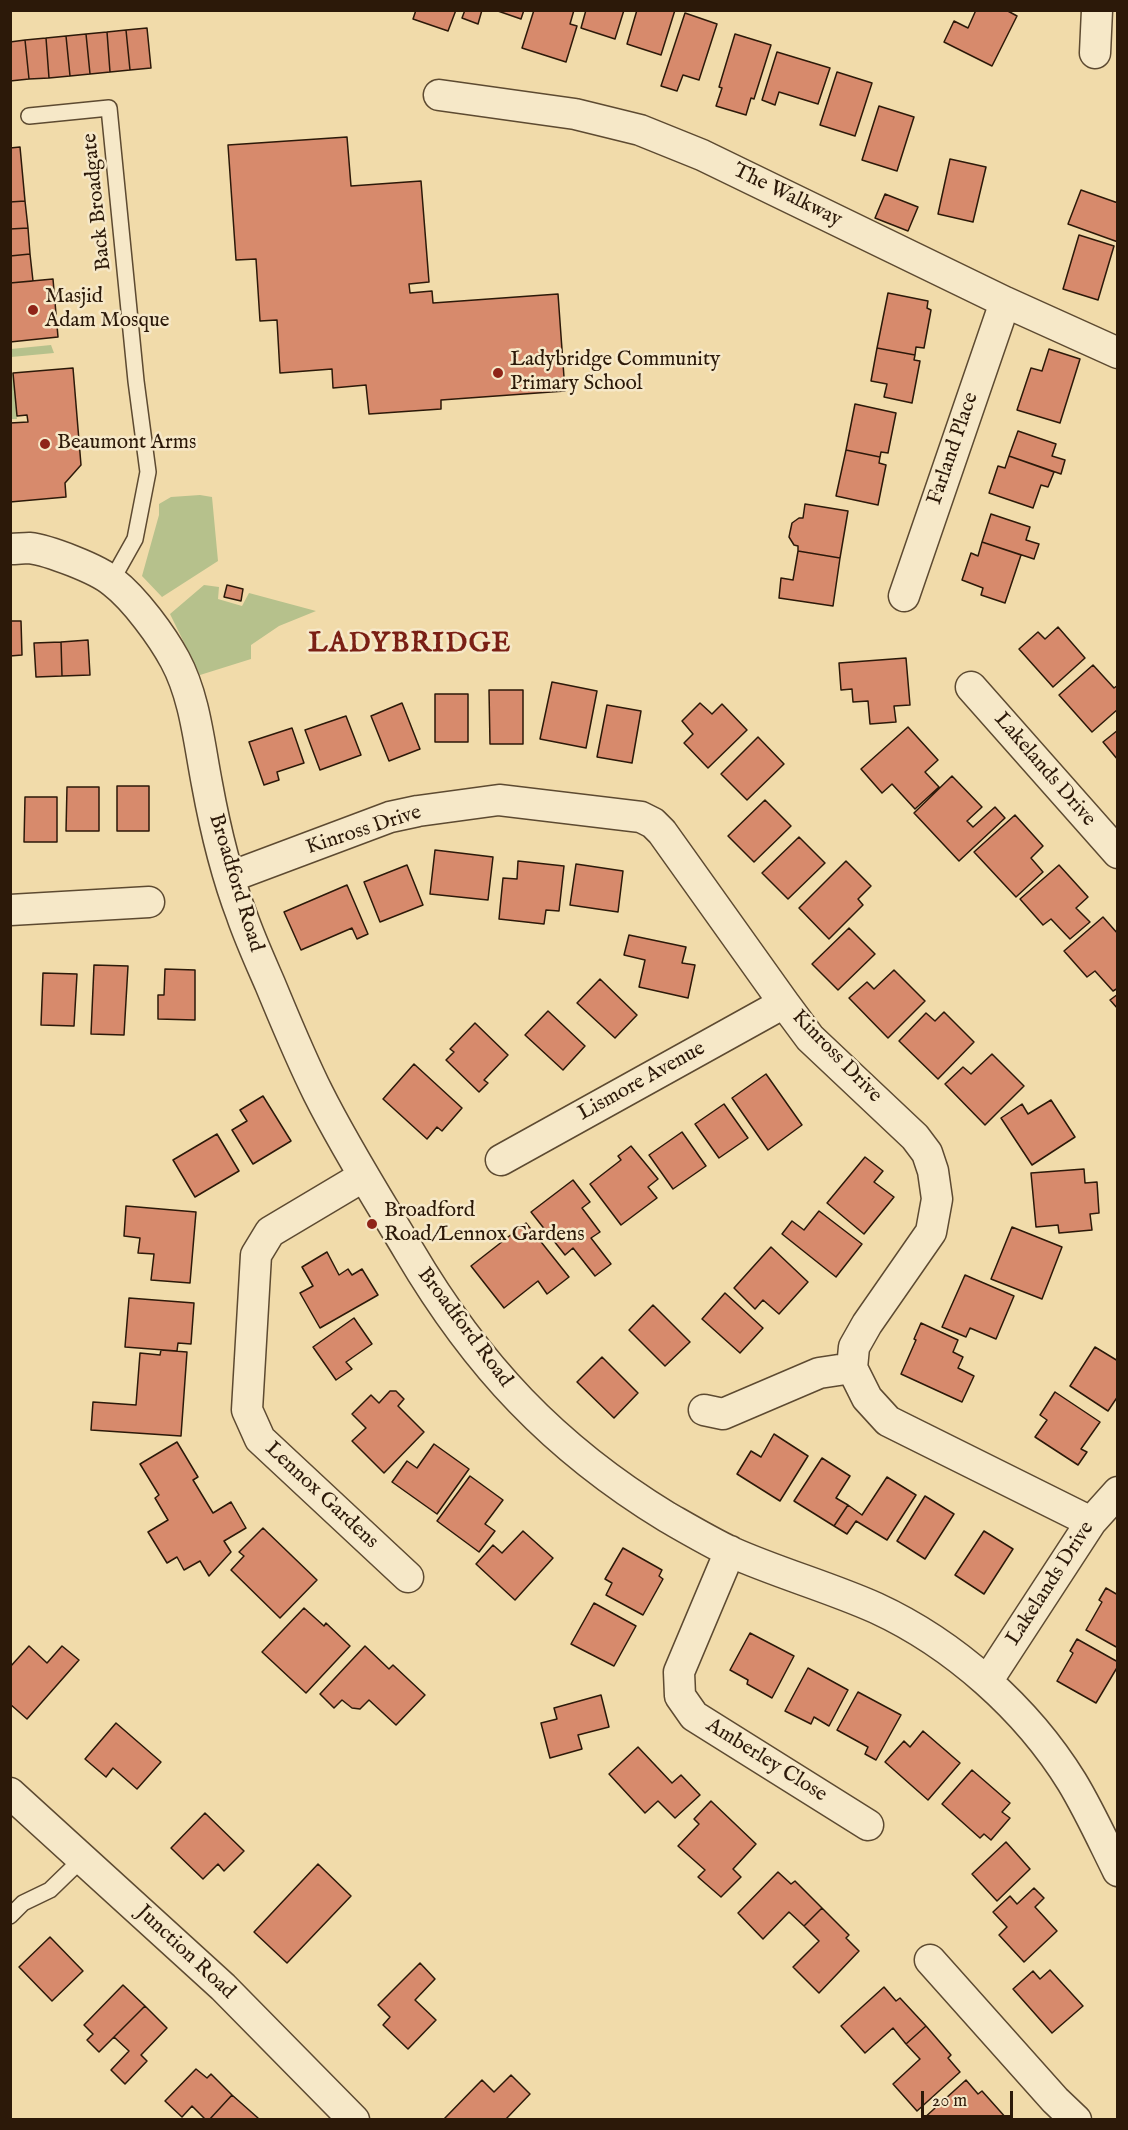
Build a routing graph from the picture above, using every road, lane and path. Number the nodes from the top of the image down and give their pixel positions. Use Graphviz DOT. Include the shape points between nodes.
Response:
graph roads {
  1 [pos="1097,10"];
  2 [pos="1095,53"];
  3 [pos="439,95"];
  4 [pos="29,116"];
  5 [pos="1005,302"];
  6 [pos="1118,353"];
  7 [pos="10,549"];
  8 [pos="112,580"];
  9 [pos="904,596"];
  10 [pos="971,687"];
  11 [pos="1118,853"];
  12 [pos="230,877"];
  13 [pos="149,902"];
  14 [pos="10,910"];
  15 [pos="784,1003"];
  16 [pos="501,1160"];
  17 [pos="364,1176"];
  18 [pos="852,1368"];
  19 [pos="704,1410"];
  20 [pos="1118,1492"];
  21 [pos="1091,1522"];
  22 [pos="730,1551"];
  23 [pos="408,1577"];
  24 [pos="988,1680"];
  25 [pos="10,1793"];
  26 [pos="868,1824"];
  27 [pos="82,1859"];
  28 [pos="1118,1871"];
  29 [pos="10,1916"];
  30 [pos="930,1960"];
  31 [pos="354,2120"];
  32 [pos="1076,2120"];
  1 -- 2 [label="street"];
  3 -- 5 [label="street, The Walkway" via="575,114 640,130 702,155"];
  4 -- 8 [label="lane, Back Broadgate" via="110,108 148,472 135,539"];
  5 -- 6 [label="street, The Walkway"];
  5 -- 9 [label="street, Farland Place"];
  7 -- 8 [label="street, Broadford Road" via="32,548 71,560"];
  8 -- 12 [label="street, Broadford Road" via="152,623 177,663 192,707"];
  10 -- 11 [label="street, Lakelands Drive"];
  12 -- 15 [label="street, Kinross Drive" via="390,817 417,811 499,800 641,817 662,832"];
  12 -- 17 [label="street, Broadford Road" via="242,916 317,1091"];
  13 -- 14 [label="street"];
  15 -- 16 [label="street, Lismore Avenue"];
  15 -- 18 [label="street, Kinross Drive" via="810,1038 915,1137 927,1153 933,1171 937,1199 931,1232 867,1324 854,1347"];
  17 -- 22 [label="street, Broadford Road" via="432,1289 474,1348 518,1399 564,1443 613,1480 667,1517"];
  17 -- 23 [label="street, Lennox Gardens" via="270,1232 256,1255 247,1410 260,1439"];
  18 -- 19 [label="street" via="819,1373 723,1414"];
  18 -- 21 [label="street" via="867,1398 888,1422"];
  20 -- 21 [label="street, Lakelands Drive"];
  21 -- 24 [label="street, Lakelands Drive"];
  22 -- 24 [label="street, Broadford Road" via="875,1608 921,1632"];
  22 -- 26 [label="street, Amberley Close" via="679,1672 680,1696 694,1716"];
  24 -- 28 [label="street, Broadford Road" via="1034,1730 1070,1778"];
  25 -- 27 [label="street, Junction Road"];
  27 -- 29 [label="lane" via="50,1890 23,1903"];
  27 -- 31 [label="street, Junction Road" via="223,1987"];
  30 -- 32 [label="street"];
}
